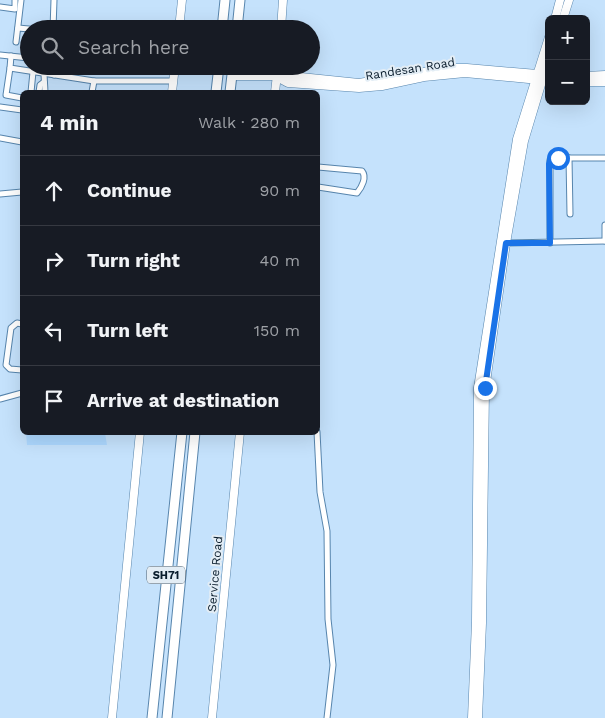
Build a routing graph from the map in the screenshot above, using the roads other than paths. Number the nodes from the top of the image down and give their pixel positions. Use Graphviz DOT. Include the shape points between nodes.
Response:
graph roads {
  1 [pos="15,0"];
  2 [pos="21,0"];
  3 [pos="54,0"];
  4 [pos="182,0"];
  5 [pos="226,0"];
  6 [pos="240,0"];
  7 [pos="283,0"];
  8 [pos="560,0"];
  9 [pos="569,0"];
  10 [pos="0,7"];
  11 [pos="555,15"];
  12 [pos="564,15"];
  13 [pos="53,20"];
  14 [pos="180,20"];
  15 [pos="223,20"];
  16 [pos="238,20"];
  17 [pos="282,20"];
  18 [pos="18,28"];
  19 [pos="16,42"];
  20 [pos="0,55"];
  21 [pos="11,56"];
  22 [pos="20,57"];
  23 [pos="546,60"];
  24 [pos="548,60"];
  25 [pos="10,68"];
  26 [pos="20,70"];
  27 [pos="33,75"];
  28 [pos="44,75"];
  29 [pos="54,75"];
  30 [pos="174,75"];
  31 [pos="217,75"];
  32 [pos="232,75"];
  33 [pos="262,75"];
  34 [pos="590,76"];
  35 [pos="605,76"];
  36 [pos="277,77"];
  37 [pos="543,77"];
  38 [pos="94,81"];
  39 [pos="174,81"];
  40 [pos="44,82"];
  41 [pos="590,82"];
  42 [pos="605,82"];
  43 [pos="31,90"];
  44 [pos="40,90"];
  45 [pos="45,90"];
  46 [pos="92,90"];
  47 [pos="172,90"];
  48 [pos="216,90"];
  49 [pos="230,90"];
  50 [pos="275,90"];
  51 [pos="3,95"];
  52 [pos="20,98"];
  53 [pos="0,107"];
  54 [pos="20,110"];
  55 [pos="0,138"];
  56 [pos="20,142"];
  57 [pos="569,158"];
  58 [pos="605,158"];
  59 [pos="320,167"];
  60 [pos="320,188"];
  61 [pos="20,192"];
  62 [pos="0,194"];
  63 [pos="570,214"];
  64 [pos="605,225"];
  65 [pos="605,241"];
  66 [pos="506,243"];
  67 [pos="550,243"];
  68 [pos="20,324"];
  69 [pos="20,370"];
  70 [pos="20,394"];
  71 [pos="0,399"];
  72 [pos="140,435"];
  73 [pos="182,435"];
  74 [pos="195,435"];
  75 [pos="240,435"];
  76 [pos="317,435"];
  77 [pos="167,717"];
  78 [pos="112,718"];
  79 [pos="152,718"];
  80 [pos="212,718"];
  81 [pos="327,718"];
  82 [pos="472,718"];
  83 [pos="478,718"];
  1 -- 10 [label="street" via="15,9"];
  2 -- 18 [label="street"];
  3 -- 13 [label="street"];
  4 -- 14 [label="street"];
  5 -- 15 [label="main road"];
  6 -- 16 [label="main road"];
  7 -- 17 [label="street"];
  8 -- 11 [label="street"];
  9 -- 12 [label="street"];
  18 -- 19 [label="street"];
  20 -- 21 [label="street"];
  21 -- 22 [label="street"];
  21 -- 25 [label="street"];
  23 -- 37 [label="street"];
  24 -- 37 [label="street"];
  25 -- 26 [label="street"];
  25 -- 51 [label="street"];
  27 -- 43 [label="street"];
  28 -- 40 [label="street"];
  29 -- 38 [label="street"];
  30 -- 39 [label="street"];
  31 -- 48 [label="main road"];
  32 -- 49 [label="main road"];
  33 -- 36 [label="street, Randesan Road"];
  34 -- 35 [label="street"];
  36 -- 37 [label="street, Randesan Road" via="358,83 467,68"];
  36 -- 50 [label="street"];
  37 -- 66 [label="street" via="524,141"];
  37 -- 82 [label="street" via="517,139 478,388"];
  38 -- 39 [label="street"];
  38 -- 46 [label="street"];
  39 -- 47 [label="street"];
  40 -- 44 [label="street"];
  40 -- 45 [label="street"];
  41 -- 42 [label="street"];
  51 -- 52 [label="street"];
  53 -- 54 [label="street"];
  55 -- 56 [label="street"];
  57 -- 58 [label="street"];
  57 -- 63 [label="street"];
  57 -- 67 [label="street" via="550,160"];
  59 -- 60 [label="street" via="360,171 364,175 362,188 357,193"];
  61 -- 62 [label="street"];
  64 -- 65 [label="street"];
  65 -- 67 [label="street"];
  66 -- 67 [label="street"];
  66 -- 83 [label="street" via="485,388"];
  68 -- 69 [label="street" via="11,328 6,365"];
  70 -- 71 [label="street"];
  72 -- 78 [label="street"];
  73 -- 79 [label="main road, SH71"];
  74 -- 77 [label="main road, SH71"];
  75 -- 80 [label="street, Service Road"];
  76 -- 81 [label="street" via="320,492 327,531 328,619 333,665"];
}
